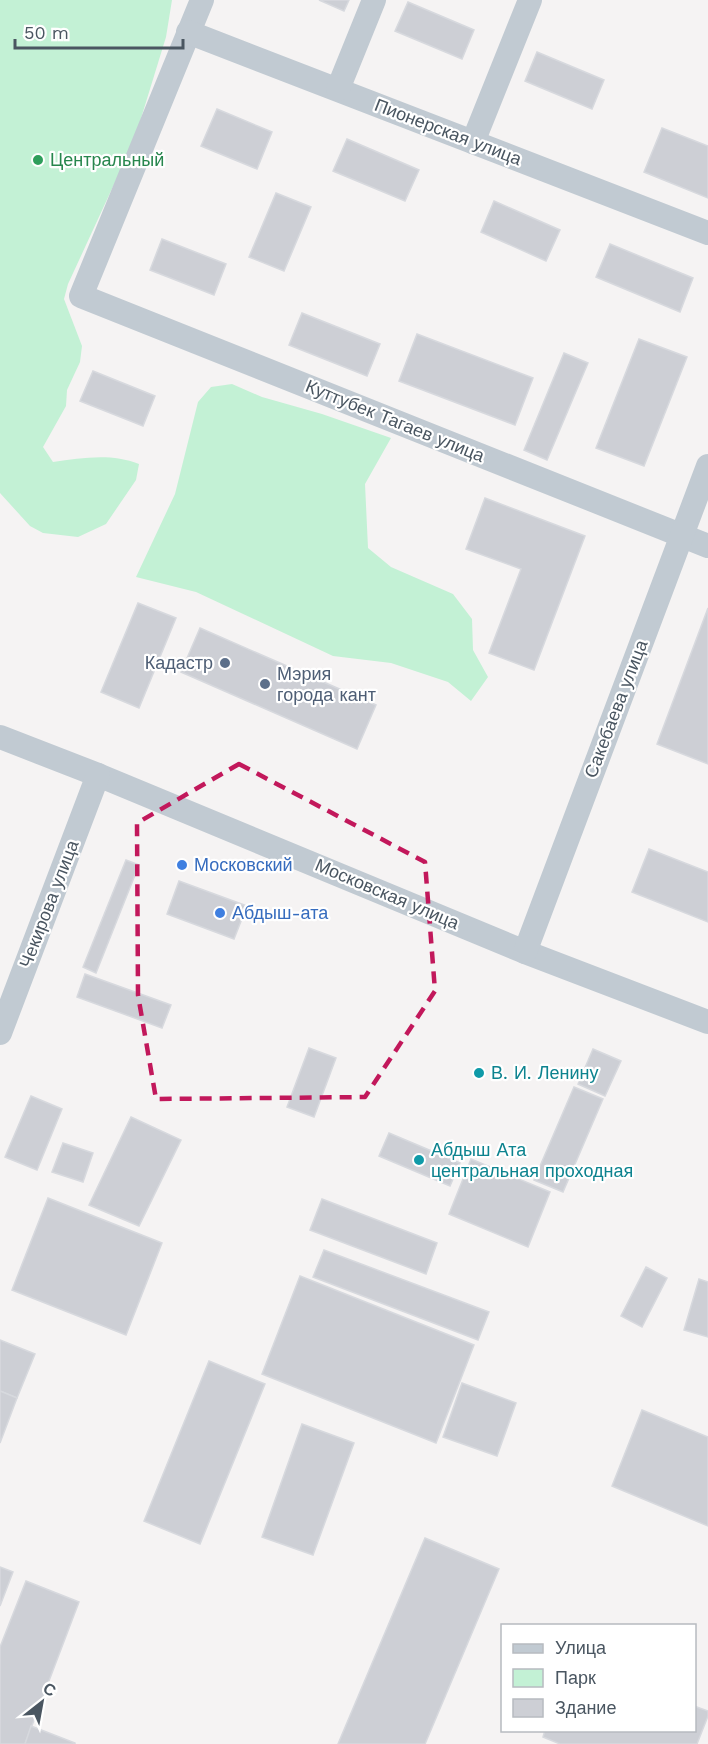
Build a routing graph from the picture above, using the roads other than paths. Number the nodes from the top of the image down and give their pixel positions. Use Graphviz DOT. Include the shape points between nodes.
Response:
graph roads {
  1 [pos="202,0"];
  2 [pos="374,0"];
  3 [pos="530,0"];
  4 [pos="188,32"];
  5 [pos="338,89"];
  6 [pos="473,142"];
  7 [pos="708,233"];
  8 [pos="708,466"];
  9 [pos="682,536"];
  10 [pos="708,546"];
  11 [pos="0,737"];
  12 [pos="98,775"];
  13 [pos="525,952"];
  14 [pos="708,1022"];
  15 [pos="0,1033"];
  1 -- 4 [label="street"];
  2 -- 5 [label="street"];
  3 -- 6 [label="street"];
  4 -- 5 [label="street, Пионерская улица"];
  4 -- 9 [label="street, Куттубек Тагаев улица" via="81,296"];
  5 -- 6 [label="street, Пионерская улица"];
  6 -- 7 [label="street, Пионерская улица"];
  8 -- 9 [label="street, Сакебаева улица"];
  9 -- 10 [label="street, Куттубек Тагаев улица"];
  9 -- 13 [label="street, Сакебаева улица"];
  11 -- 12 [label="street, Московская улица"];
  12 -- 13 [label="street, Московская улица"];
  12 -- 15 [label="street, Чекирова улица"];
  13 -- 14 [label="street, Московская улица"];
}
